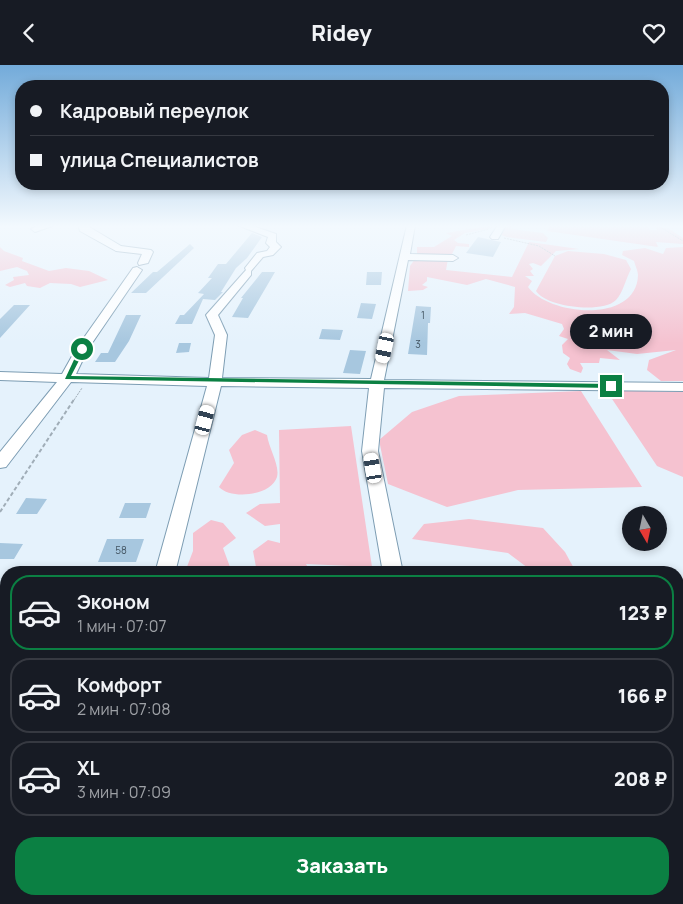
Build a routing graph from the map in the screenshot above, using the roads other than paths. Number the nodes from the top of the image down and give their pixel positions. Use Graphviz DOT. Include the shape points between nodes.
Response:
graph roads {
  1 [pos="141,264"];
  2 [pos="254,264"];
  3 [pos="402,264"];
  4 [pos="0,376"];
  5 [pos="67,378"];
  6 [pos="215,382"];
  7 [pos="377,382"];
  8 [pos="683,387"];
  9 [pos="0,463"];
  10 [pos="167,566"];
  11 [pos="392,566"];
  1 -- 5 [label="street" via="82,349"];
  2 -- 6 [label="street" via="212,315 221,335"];
  3 -- 7 [label="street"];
  4 -- 5 [label="street"];
  5 -- 6 [label="street"];
  5 -- 9 [label="street"];
  6 -- 7 [label="street"];
  6 -- 10 [label="street"];
  7 -- 8 [label="street"];
  7 -- 11 [label="street" via="370,451"];
}
